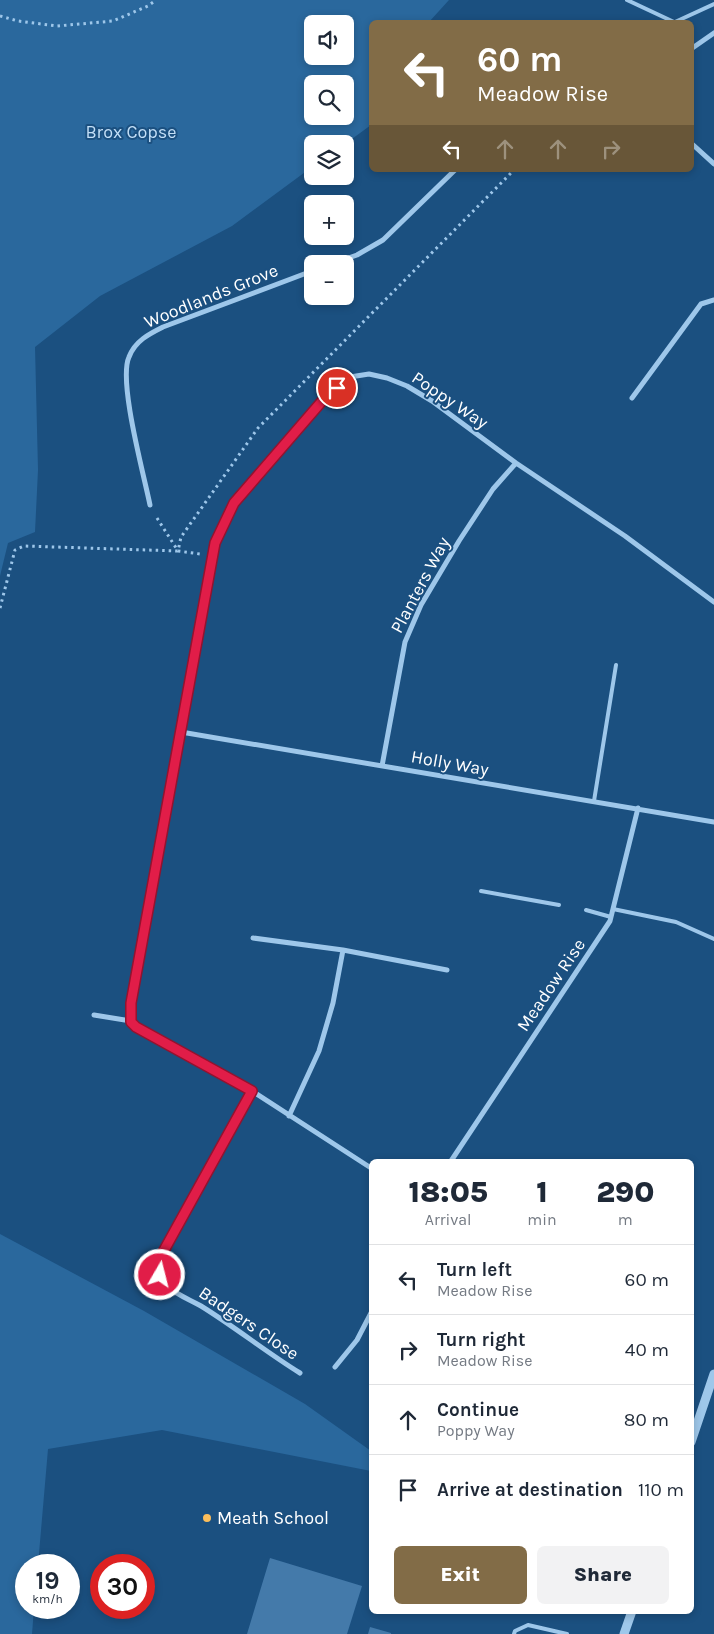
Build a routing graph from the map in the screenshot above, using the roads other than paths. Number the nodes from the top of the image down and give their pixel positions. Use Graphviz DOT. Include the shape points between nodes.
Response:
graph roads {
  1 [pos="627,0"];
  2 [pos="714,4"];
  3 [pos="671,20"];
  4 [pos="679,20"];
  5 [pos="714,32"];
  6 [pos="694,47"];
  7 [pos="694,146"];
  8 [pos="714,164"];
  9 [pos="453,172"];
  10 [pos="354,255"];
  11 [pos="304,274"];
  12 [pos="714,300"];
  13 [pos="632,398"];
  14 [pos="516,463"];
  15 [pos="150,505"];
  16 [pos="714,602"];
  17 [pos="616,665"];
  18 [pos="181,732"];
  19 [pos="382,766"];
  20 [pos="594,801"];
  21 [pos="638,808"];
  22 [pos="714,822"];
  23 [pos="481,890"];
  24 [pos="559,905"];
  25 [pos="613,909"];
  26 [pos="586,910"];
  27 [pos="611,917"];
  28 [pos="253,938"];
  29 [pos="714,940"];
  30 [pos="343,950"];
  31 [pos="448,970"];
  32 [pos="94,1015"];
  33 [pos="131,1022"];
  34 [pos="252,1091"];
  35 [pos="289,1116"];
  36 [pos="452,1159"];
  37 [pos="369,1167"];
  38 [pos="369,1317"];
  39 [pos="335,1367"];
  40 [pos="300,1373"];
  41 [pos="714,1374"];
  42 [pos="694,1433"];
  43 [pos="631,1614"];
  44 [pos="514,1634"];
  45 [pos="567,1634"];
  46 [pos="624,1634"];
  1 -- 3 [label="lane"];
  2 -- 4 [label="lane"];
  5 -- 6 [label="street"];
  7 -- 8 [label="street"];
  9 -- 10 [label="street" via="383,240"];
  11 -- 15 [label="street, Woodlands Grove" via="162,327 144,337 134,348 128,359 126,384"];
  12 -- 13 [label="street" via="701,304"];
  14 -- 16 [label="street, Poppy Way" via="625,536"];
  14 -- 18 [label="street, Poppy Way" via="432,400 407,386 369,374 350,376 323,400 234,503 215,543"];
  14 -- 19 [label="street, Planters Way" via="493,489 459,541 405,642"];
  17 -- 20 [label="lane"];
  18 -- 19 [label="street, Holly Way"];
  18 -- 33 [label="street" via="131,1003"];
  19 -- 20 [label="street, Holly Way"];
  20 -- 21 [label="street, Holly Way"];
  21 -- 22 [label="street, Holly Way"];
  21 -- 25 [label="street, Meadow Rise"];
  23 -- 24 [label="lane"];
  25 -- 27 [label="street, Meadow Rise"];
  25 -- 29 [label="lane" via="676,922"];
  26 -- 27 [label="lane"];
  27 -- 36 [label="street, Meadow Rise"];
  28 -- 30 [label="street"];
  30 -- 31 [label="street"];
  30 -- 35 [label="street" via="333,1003 319,1051"];
  32 -- 33 [label="street"];
  33 -- 34 [label="street"];
  34 -- 35 [label="street"];
  34 -- 40 [label="street, Badgers Close" via="162,1254 160,1275 169,1288"];
  35 -- 37 [label="street"];
  38 -- 39 [label="street" via="357,1340"];
  41 -- 42 [label="street"];
  43 -- 46 [label="street"];
  44 -- 45 [label="lane" via="528,1625"];
}
